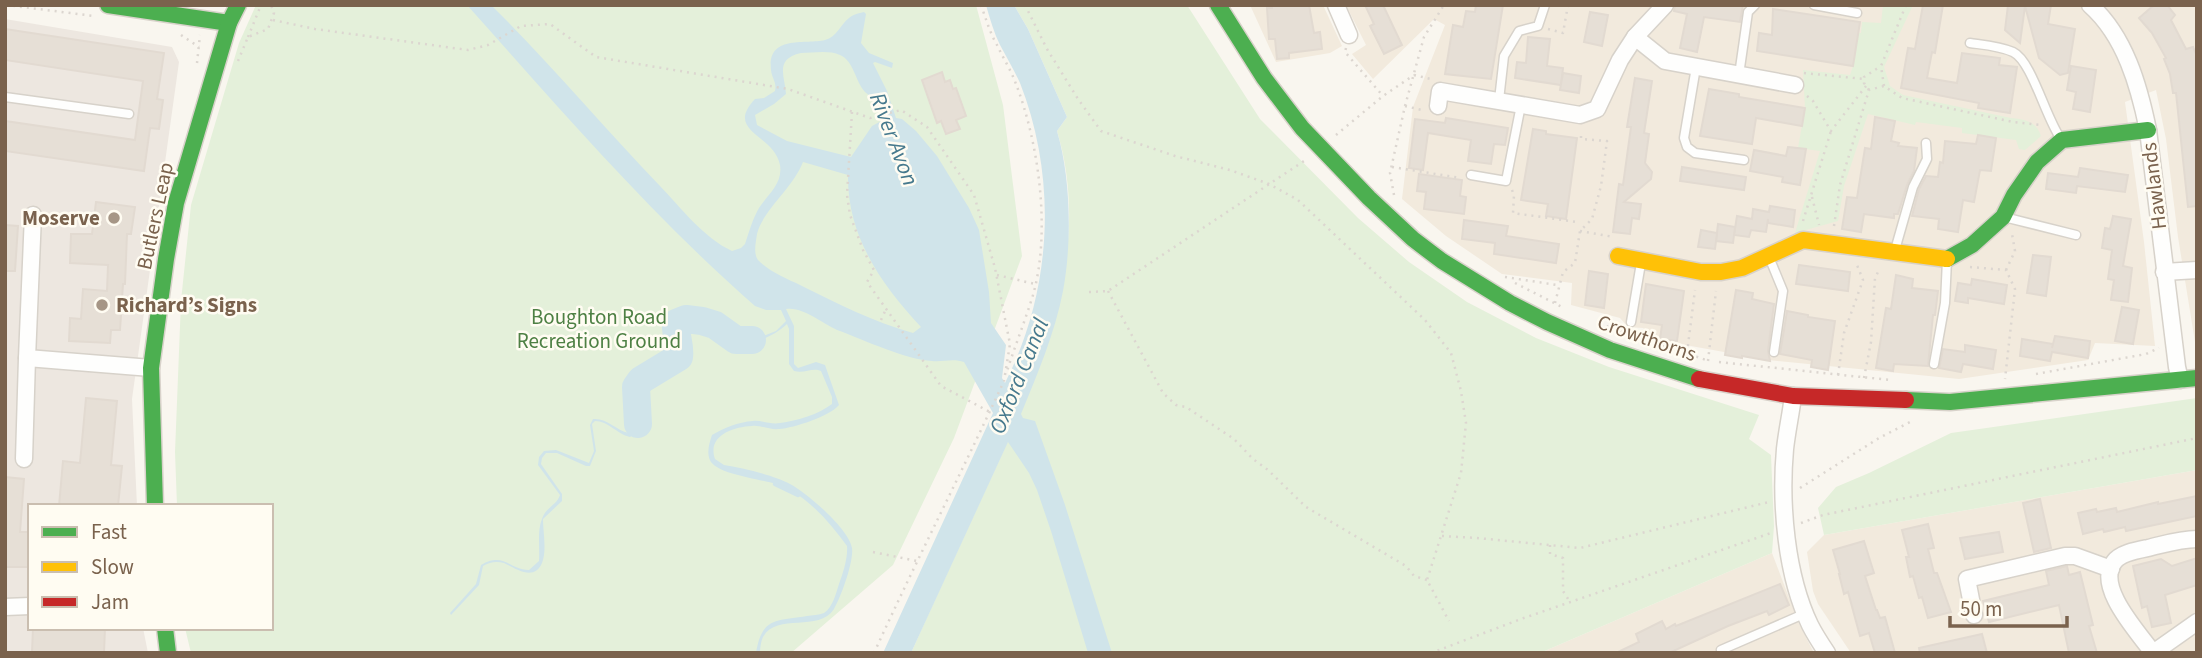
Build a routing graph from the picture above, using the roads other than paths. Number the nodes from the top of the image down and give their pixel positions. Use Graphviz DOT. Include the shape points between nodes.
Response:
graph roads {
  1 [pos="238,5"];
  2 [pos="1218,5"];
  3 [pos="1336,5"];
  4 [pos="1545,5"];
  5 [pos="1665,5"];
  6 [pos="1755,5"];
  7 [pos="1814,5"];
  8 [pos="2090,5"];
  9 [pos="102,11"];
  10 [pos="1857,13"];
  11 [pos="229,23"];
  12 [pos="1349,35"];
  13 [pos="1635,37"];
  14 [pos="1970,43"];
  15 [pos="1696,67"];
  16 [pos="1739,75"];
  17 [pos="1795,85"];
  18 [pos="5,97"];
  19 [pos="1499,100"];
  20 [pos="1521,105"];
  21 [pos="1438,106"];
  22 [pos="129,114"];
  23 [pos="2148,130"];
  24 [pos="2057,133"];
  25 [pos="1926,144"];
  26 [pos="1745,160"];
  27 [pos="1471,175"];
  28 [pos="33,215"];
  29 [pos="2006,218"];
  30 [pos="2076,235"];
  31 [pos="1891,251"];
  32 [pos="1767,255"];
  33 [pos="1618,256"];
  34 [pos="1642,260"];
  35 [pos="1947,262"];
  36 [pos="2197,270"];
  37 [pos="2164,272"];
  38 [pos="1631,322"];
  39 [pos="1774,352"];
  40 [pos="27,358"];
  41 [pos="1934,365"];
  42 [pos="151,368"];
  43 [pos="2189,379"];
  44 [pos="1793,396"];
  45 [pos="24,459"];
  46 [pos="155,504"];
  47 [pos="2197,538"];
  48 [pos="2111,569"];
  49 [pos="28,606"];
  50 [pos="5,609"];
  51 [pos="1806,613"];
  52 [pos="1975,615"];
  53 [pos="2197,622"];
  54 [pos="165,630"];
  55 [pos="1721,650"];
  56 [pos="168,653"];
  57 [pos="1827,653"];
  58 [pos="2153,653"];
  1 -- 11 [label="street, Butlers Leap"];
  2 -- 44 [label="street, Crowthorns" via="1302,128 1413,239 1454,268 1547,323 1610,350 1691,377"];
  3 -- 12 [label="street"];
  4 -- 19 [label="lane" via="1538,26 1519,31 1504,56"];
  5 -- 13 [label="street"];
  6 -- 16 [label="lane" via="1748,12"];
  7 -- 10 [label="lane"];
  8 -- 23 [label="street, Hawlands" via="2125,53"];
  9 -- 11 [label="street"];
  11 -- 42 [label="street, Butlers Leap" via="176,203"];
  13 -- 15 [label="street" via="1665,61"];
  13 -- 20 [label="street" via="1597,109 1580,115"];
  14 -- 24 [label="lane" via="2020,56"];
  15 -- 16 [label="street"];
  15 -- 26 [label="lane" via="1684,138 1687,147 1695,153"];
  16 -- 17 [label="street"];
  18 -- 22 [label="lane"];
  19 -- 20 [label="street"];
  19 -- 21 [label="street" via="1440,91"];
  20 -- 27 [label="lane" via="1506,181"];
  23 -- 24 [label="street"];
  23 -- 37 [label="street, Hawlands"];
  24 -- 29 [label="street" via="2014,195"];
  25 -- 31 [label="lane" via="1927,159"];
  28 -- 40 [label="street"];
  29 -- 30 [label="lane"];
  29 -- 35 [label="street"];
  31 -- 32 [label="street" via="1803,240"];
  31 -- 35 [label="street"];
  32 -- 34 [label="street" via="1742,268 1719,272"];
  32 -- 39 [label="lane" via="1783,290"];
  33 -- 34 [label="street"];
  34 -- 38 [label="lane"];
  35 -- 41 [label="lane"];
  36 -- 37 [label="street"];
  37 -- 43 [label="street, Hawlands" via="2175,349"];
  40 -- 42 [label="street"];
  40 -- 45 [label="street"];
  42 -- 46 [label="street, Butlers Leap"];
  43 -- 44 [label="street, Crowthorns" via="1950,402"];
  44 -- 51 [label="street" via="1784,498 1791,561"];
  47 -- 48 [label="street" via="2130,552 2114,561"];
  48 -- 52 [label="street" via="2065,556 1966,579"];
  48 -- 58 [label="street" via="2110,589 2118,605"];
  49 -- 50 [label="street"];
  51 -- 55 [label="lane"];
  51 -- 57 [label="street"];
  53 -- 58 [label="street"];
  54 -- 56 [label="street"];
}
